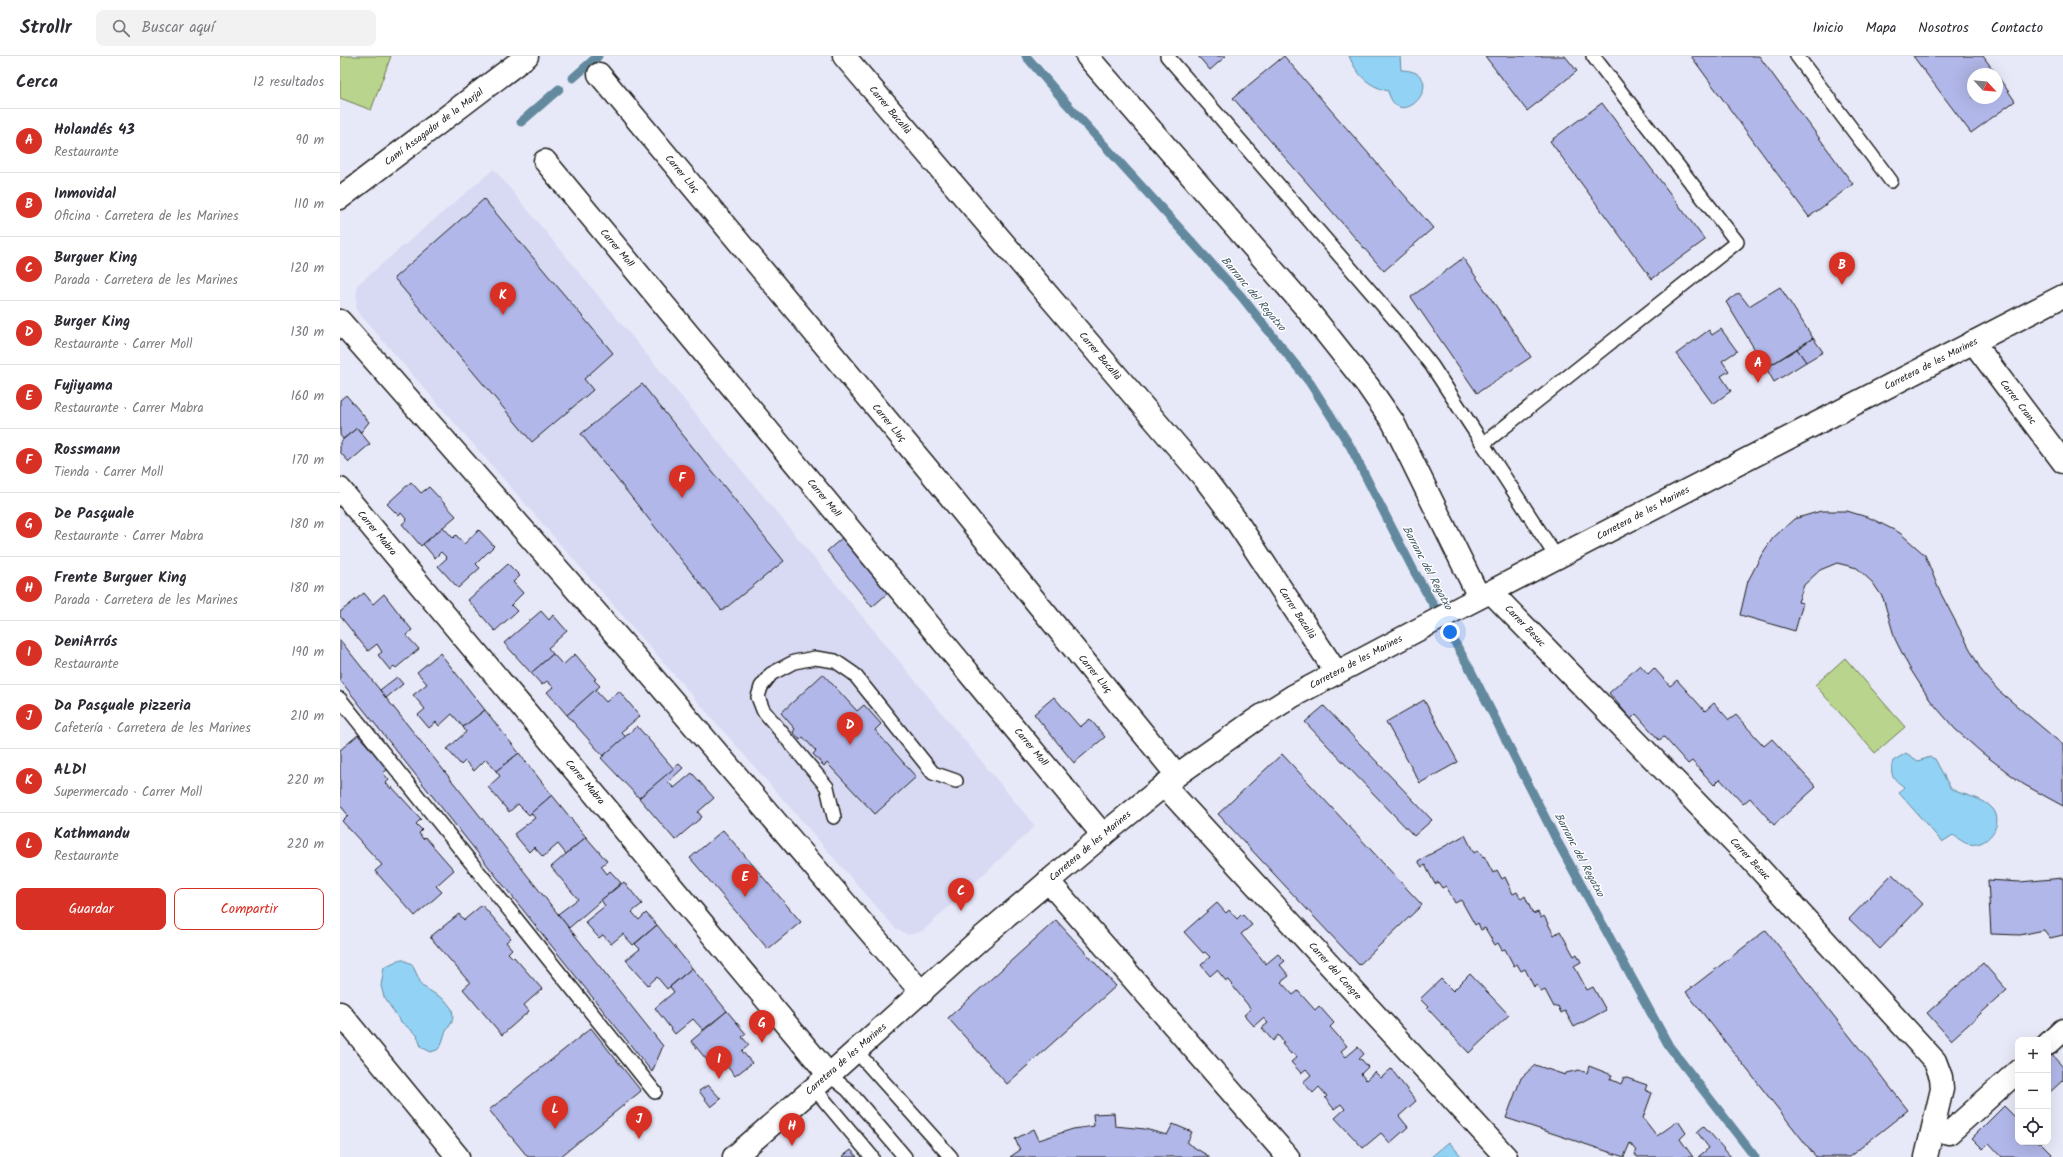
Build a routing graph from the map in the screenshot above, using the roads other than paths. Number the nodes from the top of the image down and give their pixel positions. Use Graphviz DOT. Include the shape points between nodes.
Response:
graph roads {
  1 [pos="527,56"];
  2 [pos="844,56"];
  3 [pos="1087,56"];
  4 [pos="1167,56"];
  5 [pos="1593,56"];
  6 [pos="1797,56"];
  7 [pos="599,74"];
  8 [pos="545,161"];
  9 [pos="1891,181"];
  10 [pos="340,198"];
  11 [pos="2063,296"];
  12 [pos="340,321"];
  13 [pos="1973,342"];
  14 [pos="1483,444"];
  15 [pos="2063,462"];
  16 [pos="340,489"];
  17 [pos="1557,558"];
  18 [pos="1478,598"];
  19 [pos="1336,672"];
  20 [pos="340,698"];
  21 [pos="1171,780"];
  22 [pos="956,781"];
  23 [pos="834,817"];
  24 [pos="1103,835"];
  25 [pos="1048,881"];
  26 [pos="922,993"];
  27 [pos="340,1012"];
  28 [pos="2063,1030"];
  29 [pos="2051,1041"];
  30 [pos="856,1051"];
  31 [pos="2016,1073"];
  32 [pos="822,1081"];
  33 [pos="655,1092"];
  34 [pos="1933,1129"];
  35 [pos="458,1157"];
  36 [pos="734,1157"];
  37 [pos="872,1157"];
  38 [pos="905,1157"];
  39 [pos="951,1157"];
  40 [pos="1288,1157"];
  41 [pos="1506,1157"];
  42 [pos="1926,1157"];
  1 -- 10 [label="street, Camí Assagador de la Marjal"];
  2 -- 19 [label="street, Carrer Bacallà" via="1205,479 1235,519"];
  3 -- 18 [label="street, Carrer Besuc" via="1306,308 1368,386 1393,422"];
  4 -- 14 [label="lane" via="1403,329 1432,366"];
  5 -- 14 [label="lane" via="1737,242"];
  6 -- 9 [label="lane"];
  7 -- 21 [label="street, Carrer Lluç" via="927,468"];
  8 -- 24 [label="street, Carrer Moll"];
  11 -- 13 [label="street, Carretera de les Marines"];
  12 -- 26 [label="street" via="637,659"];
  13 -- 15 [label="street, Carrer Cranc"];
  13 -- 17 [label="street, Carretera de les Marines"];
  14 -- 17 [label="lane"];
  16 -- 32 [label="street, Carrer Mabra"];
  17 -- 18 [label="street, Carretera de les Marines"];
  18 -- 19 [label="street, Carretera de les Marines"];
  18 -- 34 [label="street, Carrer Besuc" via="1747,855 1935,1061 1942,1089"];
  19 -- 21 [label="street, Carretera de les Marines" via="1255,720"];
  20 -- 33 [label="lane"];
  21 -- 24 [label="street, Carretera de les Marines"];
  21 -- 41 [label="street, Carrer del Congre"];
  22 -- 23 [label="lane" via="933,773 854,674 835,661 815,658 794,662 771,674 760,687 758,697 763,710 826,787"];
  24 -- 25 [label="street, Carretera de les Marines"];
  25 -- 26 [label="street, Carretera de les Marines"];
  25 -- 40 [label="street"];
  26 -- 30 [label="street, Carretera de les Marines"];
  27 -- 35 [label="street"];
  28 -- 29 [label="street"];
  30 -- 32 [label="street, Carretera de les Marines"];
  30 -- 39 [label="lane"];
  31 -- 34 [label="street" via="1949,1133"];
  32 -- 36 [label="street, Carretera de les Marines"];
  32 -- 37 [label="lane"];
  32 -- 38 [label="lane" via="848,1090"];
  34 -- 42 [label="street, Carrer Besuc"];
}
